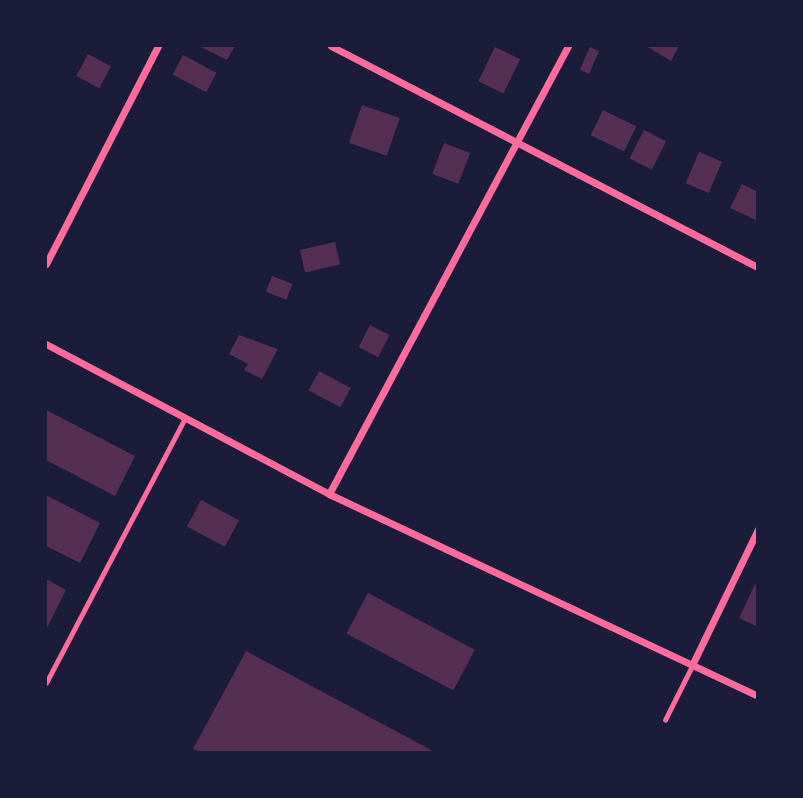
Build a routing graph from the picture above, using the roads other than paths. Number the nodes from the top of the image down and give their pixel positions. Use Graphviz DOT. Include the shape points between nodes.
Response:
graph roads {
  1 [pos="158,46"];
  2 [pos="331,46"];
  3 [pos="568,46"];
  4 [pos="517,143"];
  5 [pos="46,264"];
  6 [pos="758,267"];
  7 [pos="46,344"];
  8 [pos="186,418"];
  9 [pos="329,494"];
  10 [pos="758,529"];
  11 [pos="693,663"];
  12 [pos="46,684"];
  13 [pos="758,696"];
  14 [pos="665,720"];
  1 -- 5 [label="street"];
  2 -- 4 [label="street"];
  3 -- 4 [label="street"];
  4 -- 6 [label="street"];
  4 -- 9 [label="street"];
  7 -- 8 [label="street"];
  8 -- 9 [label="street"];
  8 -- 12 [label="lane"];
  9 -- 11 [label="street"];
  10 -- 11 [label="street"];
  11 -- 13 [label="street"];
  11 -- 14 [label="lane"];
}
